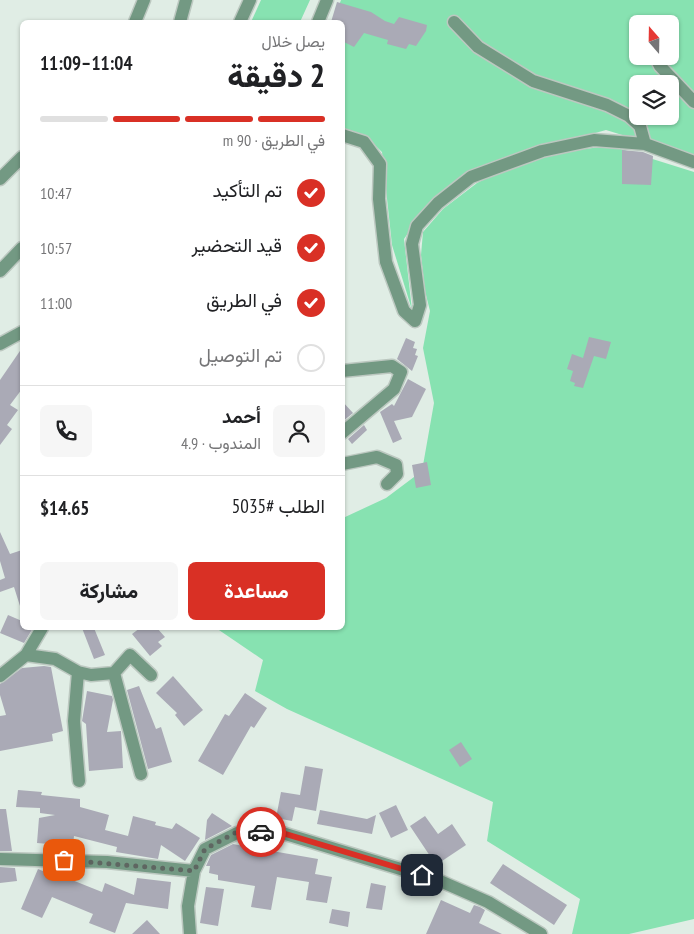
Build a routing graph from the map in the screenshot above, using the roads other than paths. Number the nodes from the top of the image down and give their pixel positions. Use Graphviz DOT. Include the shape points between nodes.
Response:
graph roads {
  1 [pos="144,0"];
  2 [pos="186,0"];
  3 [pos="250,0"];
  4 [pos="327,0"];
  5 [pos="136,20"];
  6 [pos="181,20"];
  7 [pos="241,20"];
  8 [pos="319,20"];
  9 [pos="454,22"];
  10 [pos="660,65"];
  11 [pos="694,102"];
  12 [pos="345,136"];
  13 [pos="645,144"];
  14 [pos="20,159"];
  15 [pos="694,162"];
  16 [pos="0,179"];
  17 [pos="20,250"];
  18 [pos="0,272"];
  19 [pos="20,333"];
  20 [pos="0,344"];
  21 [pos="345,371"];
  22 [pos="345,431"];
  23 [pos="345,463"];
  24 [pos="387,484"];
  25 [pos="41,630"];
  26 [pos="26,655"];
  27 [pos="78,672"];
  28 [pos="114,673"];
  29 [pos="151,675"];
  30 [pos="0,676"];
  31 [pos="141,774"];
  32 [pos="79,781"];
  33 [pos="0,859"];
  34 [pos="194,871"];
  35 [pos="190,934"];
  36 [pos="540,934"];
  1 -- 5 [label="street"];
  2 -- 6 [label="street"];
  3 -- 7 [label="street"];
  4 -- 8 [label="street"];
  9 -- 13 [label="street" via="478,47 533,81 607,105 629,116 640,126"];
  10 -- 11 [label="street"];
  12 -- 13 [label="street" via="364,142 380,164 379,199 386,262 404,311 415,320 420,305 412,244 417,226 438,203 471,177 542,151 594,140"];
  13 -- 15 [label="street"];
  14 -- 16 [label="street"];
  17 -- 18 [label="street"];
  19 -- 20 [label="street"];
  21 -- 22 [label="street" via="392,366 401,372 394,389"];
  23 -- 24 [label="street" via="377,457 396,465 398,474"];
  25 -- 26 [label="street"];
  26 -- 27 [label="street" via="55,659"];
  26 -- 30 [label="street"];
  27 -- 28 [label="street" via="91,675"];
  27 -- 32 [label="street" via="74,721"];
  28 -- 29 [label="street" via="130,655"];
  28 -- 31 [label="street"];
  33 -- 34 [label="street" via="107,862"];
  34 -- 35 [label="street" via="188,906"];
  34 -- 36 [label="street" via="205,849 237,832 279,832 440,881 488,902"];
}
